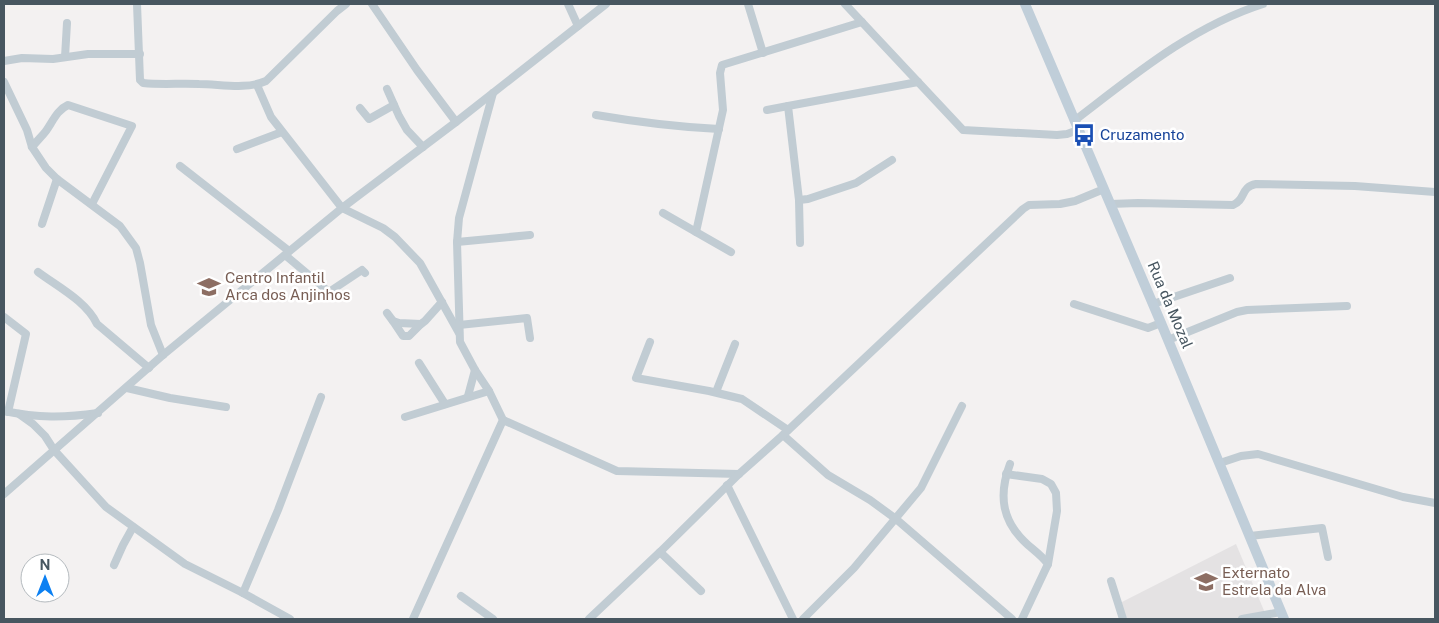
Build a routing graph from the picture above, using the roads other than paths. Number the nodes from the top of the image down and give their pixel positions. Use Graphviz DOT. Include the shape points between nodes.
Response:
graph roads {
  1 [pos="137,4"];
  2 [pos="331,4"];
  3 [pos="346,4"];
  4 [pos="372,4"];
  5 [pos="568,4"];
  6 [pos="606,4"];
  7 [pos="748,4"];
  8 [pos="845,4"];
  9 [pos="1025,4"];
  10 [pos="1263,4"];
  11 [pos="337,11"];
  12 [pos="67,22"];
  13 [pos="862,22"];
  14 [pos="578,26"];
  15 [pos="763,52"];
  16 [pos="140,54"];
  17 [pos="66,57"];
  18 [pos="4,61"];
  19 [pos="4,82"];
  20 [pos="918,82"];
  21 [pos="257,85"];
  22 [pos="387,89"];
  23 [pos="493,92"];
  24 [pos="394,105"];
  25 [pos="788,106"];
  26 [pos="360,108"];
  27 [pos="767,110"];
  28 [pos="596,115"];
  29 [pos="456,122"];
  30 [pos="1076,125"];
  31 [pos="719,129"];
  32 [pos="282,132"];
  33 [pos="32,147"];
  34 [pos="423,147"];
  35 [pos="237,149"];
  36 [pos="892,160"];
  37 [pos="180,166"];
  38 [pos="57,179"];
  39 [pos="1104,189"];
  40 [pos="1435,192"];
  41 [pos="799,200"];
  42 [pos="92,204"];
  43 [pos="1110,204"];
  44 [pos="342,208"];
  45 [pos="663,213"];
  46 [pos="42,224"];
  47 [pos="696,232"];
  48 [pos="530,235"];
  49 [pos="456,242"];
  50 [pos="800,243"];
  51 [pos="731,252"];
  52 [pos="287,253"];
  53 [pos="38,272"];
  54 [pos="364,273"];
  55 [pos="1230,278"];
  56 [pos="442,302"];
  57 [pos="1074,304"];
  58 [pos="1153,304"];
  59 [pos="1347,306"];
  60 [pos="387,313"];
  61 [pos="4,317"];
  62 [pos="393,321"];
  63 [pos="1161,323"];
  64 [pos="421,324"];
  65 [pos="459,325"];
  66 [pos="460,335"];
  67 [pos="530,338"];
  68 [pos="1168,340"];
  69 [pos="650,342"];
  70 [pos="735,344"];
  71 [pos="163,355"];
  72 [pos="419,363"];
  73 [pos="148,368"];
  74 [pos="475,370"];
  75 [pos="127,388"];
  76 [pos="489,391"];
  77 [pos="716,392"];
  78 [pos="468,396"];
  79 [pos="321,397"];
  80 [pos="445,404"];
  81 [pos="962,406"];
  82 [pos="226,407"];
  83 [pos="6,412"];
  84 [pos="98,413"];
  85 [pos="20,414"];
  86 [pos="405,417"];
  87 [pos="503,420"];
  88 [pos="785,432"];
  89 [pos="54,450"];
  90 [pos="1220,463"];
  91 [pos="1010,464"];
  92 [pos="739,474"];
  93 [pos="1006,474"];
  94 [pos="727,485"];
  95 [pos="4,494"];
  96 [pos="1435,503"];
  97 [pos="896,520"];
  98 [pos="133,527"];
  99 [pos="1250,536"];
  100 [pos="660,552"];
  101 [pos="1328,557"];
  102 [pos="1048,564"];
  103 [pos="114,565"];
  104 [pos="1111,581"];
  105 [pos="701,591"];
  106 [pos="243,593"];
  107 [pos="462,596"];
  108 [pos="483,611"];
  109 [pos="1282,615"];
  110 [pos="290,619"];
  111 [pos="413,619"];
  112 [pos="477,619"];
  113 [pos="493,619"];
  114 [pos="589,619"];
  115 [pos="793,619"];
  116 [pos="803,619"];
  117 [pos="1012,619"];
  118 [pos="1022,619"];
  119 [pos="1123,619"];
  120 [pos="1242,619"];
  1 -- 16 [label="street"];
  2 -- 11 [label="street"];
  3 -- 11 [label="street"];
  4 -- 29 [label="street"];
  5 -- 14 [label="street"];
  6 -- 14 [label="street"];
  7 -- 15 [label="street"];
  8 -- 13 [label="street"];
  9 -- 30 [label="main road, Rua da Mozal"];
  10 -- 30 [label="street" via="1200,30 1175,46"];
  11 -- 21 [label="street"];
  12 -- 17 [label="street"];
  13 -- 15 [label="street"];
  13 -- 20 [label="street"];
  14 -- 23 [label="street"];
  15 -- 31 [label="street" via="722,65 723,110"];
  16 -- 17 [label="street"];
  16 -- 21 [label="street" via="139,73 140,80 144,82"];
  17 -- 18 [label="street"];
  19 -- 33 [label="street"];
  20 -- 25 [label="street"];
  20 -- 30 [label="street" via="962,130 1057,135 1067,134"];
  21 -- 32 [label="street" via="271,117"];
  22 -- 24 [label="street"];
  23 -- 29 [label="street"];
  23 -- 49 [label="street" via="459,218"];
  24 -- 26 [label="street" via="369,119"];
  24 -- 34 [label="street" via="407,130"];
  25 -- 27 [label="street"];
  25 -- 41 [label="street"];
  28 -- 31 [label="street"];
  29 -- 34 [label="street"];
  30 -- 39 [label="main road, Rua da Mozal"];
  31 -- 47 [label="street"];
  32 -- 35 [label="street"];
  32 -- 44 [label="street"];
  33 -- 38 [label="street"];
  33 -- 42 [label="street" via="68,105 132,126"];
  34 -- 44 [label="street"];
  36 -- 41 [label="street" via="856,183"];
  37 -- 52 [label="street"];
  38 -- 42 [label="street"];
  38 -- 46 [label="street"];
  39 -- 43 [label="main road, Rua da Mozal"];
  39 -- 88 [label="street" via="1075,201 1029,205 1023,209"];
  40 -- 43 [label="street" via="1256,184 1246,188 1240,201 1233,204"];
  41 -- 50 [label="street"];
  42 -- 71 [label="street" via="120,226 136,248 151,325"];
  43 -- 58 [label="main road, Rua da Mozal"];
  44 -- 52 [label="street"];
  44 -- 56 [label="street" via="395,237 420,263"];
  45 -- 47 [label="street"];
  47 -- 51 [label="street"];
  48 -- 49 [label="street"];
  49 -- 65 [label="street"];
  52 -- 54 [label="street" via="329,292 362,270"];
  52 -- 71 [label="street"];
  53 -- 73 [label="street" via="83,305 97,324"];
  55 -- 58 [label="street"];
  56 -- 64 [label="street"];
  56 -- 66 [label="street"];
  57 -- 63 [label="street" via="1148,328"];
  58 -- 63 [label="main road, Rua da Mozal"];
  59 -- 68 [label="street" via="1247,310"];
  60 -- 62 [label="street"];
  61 -- 83 [label="street" via="26,334"];
  62 -- 64 [label="street"];
  62 -- 64 [label="street" via="403,336 409,336"];
  63 -- 68 [label="main road, Rua da Mozal"];
  65 -- 66 [label="street"];
  65 -- 67 [label="street" via="527,318"];
  66 -- 74 [label="street" via="463,350"];
  68 -- 90 [label="main road, Rua da Mozal"];
  69 -- 77 [label="street" via="636,378"];
  70 -- 77 [label="street"];
  71 -- 73 [label="street"];
  72 -- 80 [label="street"];
  73 -- 75 [label="street"];
  74 -- 76 [label="street"];
  74 -- 78 [label="street"];
  75 -- 82 [label="street"];
  75 -- 84 [label="street"];
  76 -- 78 [label="street"];
  76 -- 87 [label="street"];
  77 -- 88 [label="street" via="745,400"];
  78 -- 80 [label="street"];
  79 -- 106 [label="street"];
  80 -- 86 [label="street"];
  81 -- 97 [label="street" via="922,488"];
  83 -- 85 [label="street"];
  84 -- 85 [label="street" via="51,417"];
  84 -- 89 [label="street"];
  85 -- 89 [label="street" via="33,424"];
  87 -- 92 [label="street" via="618,471"];
  87 -- 111 [label="street"];
  88 -- 92 [label="street"];
  88 -- 97 [label="street" via="828,475"];
  89 -- 95 [label="street"];
  89 -- 98 [label="street" via="106,507"];
  90 -- 96 [label="street" via="1258,454 1403,497"];
  90 -- 99 [label="main road, Rua da Mozal"];
  91 -- 93 [label="street"];
  92 -- 94 [label="street"];
  93 -- 102 [label="street" via="1003,494 1007,515 1027,544"];
  93 -- 102 [label="street" via="1042,479 1051,484 1056,493 1057,511"];
  94 -- 100 [label="street"];
  94 -- 115 [label="street"];
  97 -- 116 [label="street"];
  97 -- 117 [label="street"];
  98 -- 103 [label="street"];
  98 -- 106 [label="street" via="184,564"];
  99 -- 101 [label="street" via="1322,528"];
  99 -- 109 [label="main road, Rua da Mozal"];
  100 -- 105 [label="street"];
  100 -- 114 [label="street"];
  102 -- 118 [label="street"];
  104 -- 119 [label="street"];
  106 -- 110 [label="street"];
  107 -- 108 [label="street"];
  108 -- 112 [label="street"];
  108 -- 113 [label="street"];
  109 -- 120 [label="street"];
}
